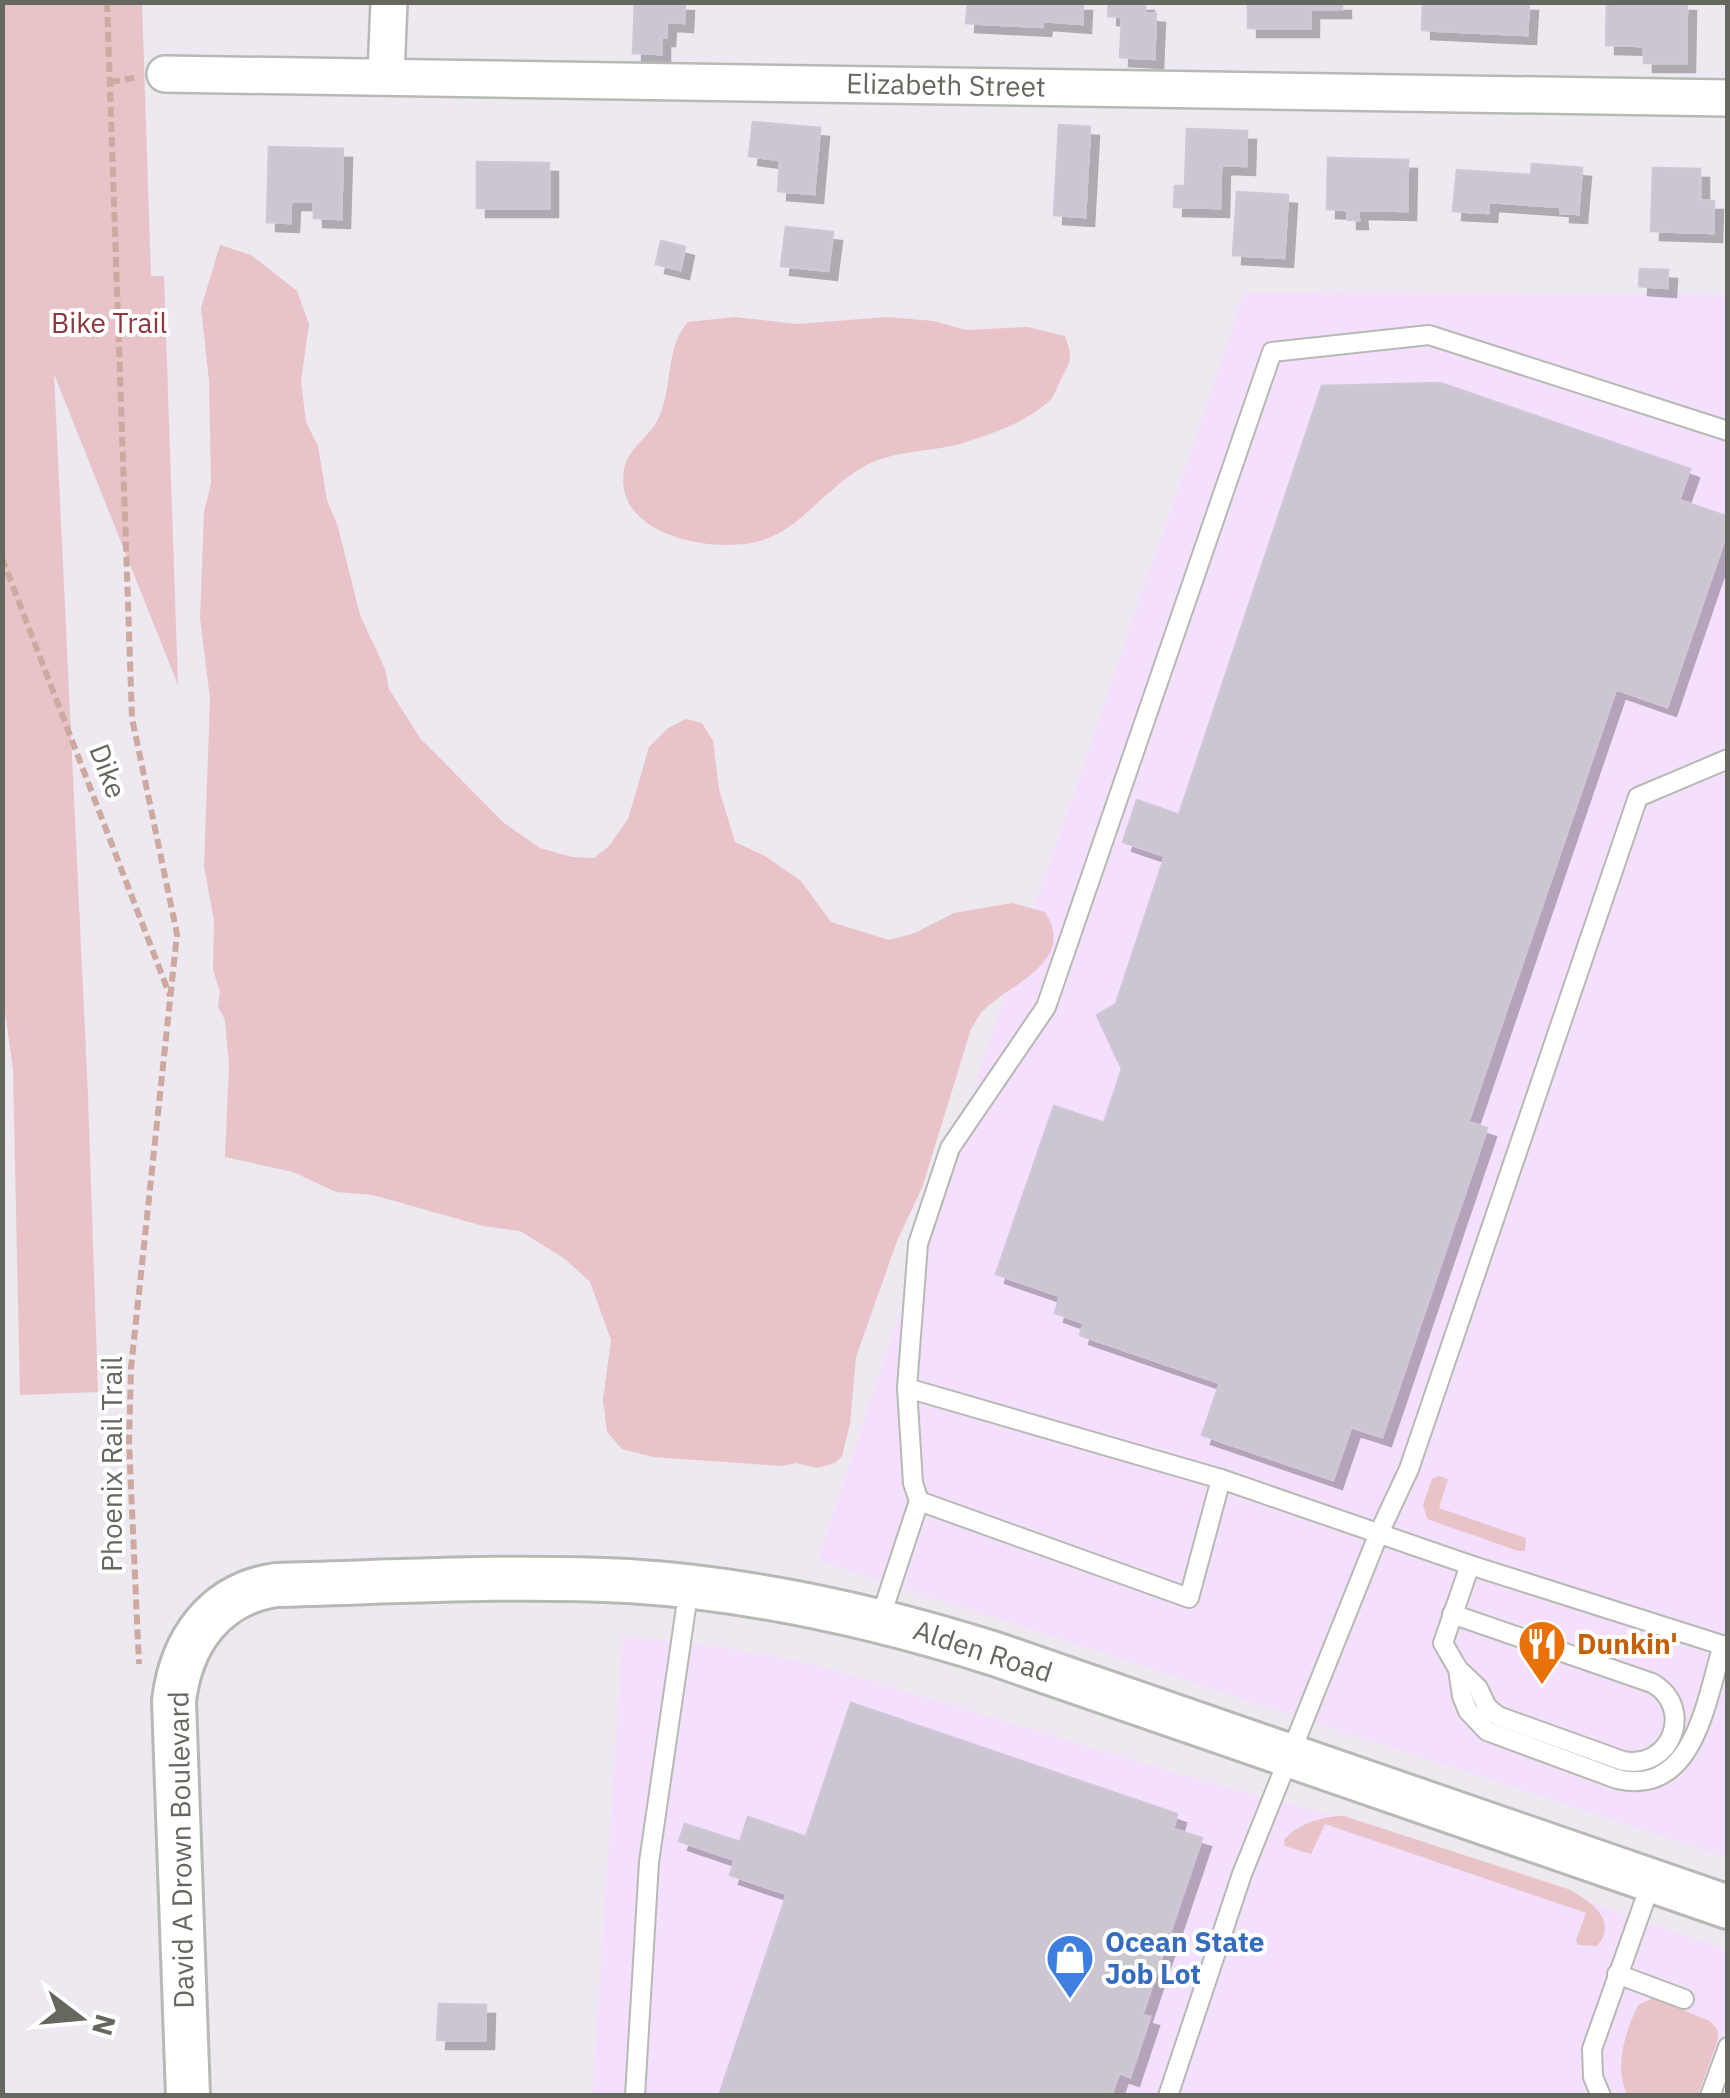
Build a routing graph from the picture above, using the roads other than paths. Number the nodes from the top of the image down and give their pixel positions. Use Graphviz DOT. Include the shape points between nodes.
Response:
graph roads {
  1 [pos="389,2"];
  2 [pos="165,74"];
  3 [pos="386,76"];
  4 [pos="1728,98"];
  5 [pos="1728,431"];
  6 [pos="1728,758"];
  7 [pos="907,1388"];
  8 [pos="1222,1480"];
  9 [pos="919,1501"];
  10 [pos="1378,1533"];
  11 [pos="1470,1565"];
  12 [pos="689,1586"];
  13 [pos="1452,1614"];
  14 [pos="212,1615"];
  15 [pos="880,1619"];
  16 [pos="1725,1646"];
  17 [pos="1458,1668"];
  18 [pos="1289,1756"];
  19 [pos="1652,1879"];
  20 [pos="1728,1907"];
  21 [pos="1618,1974"];
  22 [pos="1684,1999"];
  23 [pos="1728,2047"];
  24 [pos="188,2096"];
  25 [pos="634,2096"];
  26 [pos="1168,2096"];
  27 [pos="1601,2096"];
  28 [pos="1710,2096"];
  1 -- 3 [label="street"];
  2 -- 3 [label="street, Elizabeth Street"];
  3 -- 4 [label="street, Elizabeth Street"];
  5 -- 7 [label="lane" via="1429,335 1272,352 1046,1007 950,1148 918,1244"];
  6 -- 10 [label="lane" via="1638,797 1416,1449"];
  7 -- 8 [label="lane"];
  7 -- 9 [label="lane"];
  8 -- 9 [label="lane" via="1189,1598"];
  8 -- 10 [label="lane"];
  9 -- 15 [label="lane"];
  10 -- 11 [label="lane"];
  10 -- 18 [label="lane"];
  11 -- 13 [label="lane"];
  11 -- 16 [label="lane"];
  12 -- 14 [label="street, Alden Road" via="519,1579 276,1586 246,1592"];
  12 -- 15 [label="street, Alden Road"];
  12 -- 25 [label="lane" via="650,1862"];
  13 -- 17 [label="lane" via="1443,1642"];
  13 -- 17 [label="lane" via="1652,1683 1672,1702 1676,1728 1652,1758 1624,1761 1498,1716"];
  14 -- 24 [label="street, David A Drown Boulevard" via="190,1643 174,1701"];
  15 -- 18 [label="street, Alden Road"];
  16 -- 17 [label="lane" via="1683,1758 1644,1781 1617,1779 1495,1736 1474,1719"];
  18 -- 19 [label="street, Alden Road"];
  18 -- 26 [label="lane"];
  19 -- 20 [label="street, Alden Road"];
  19 -- 21 [label="lane"];
  21 -- 22 [label="lane"];
  21 -- 27 [label="lane" via="1592,2049"];
  23 -- 28 [label="lane"];
}
